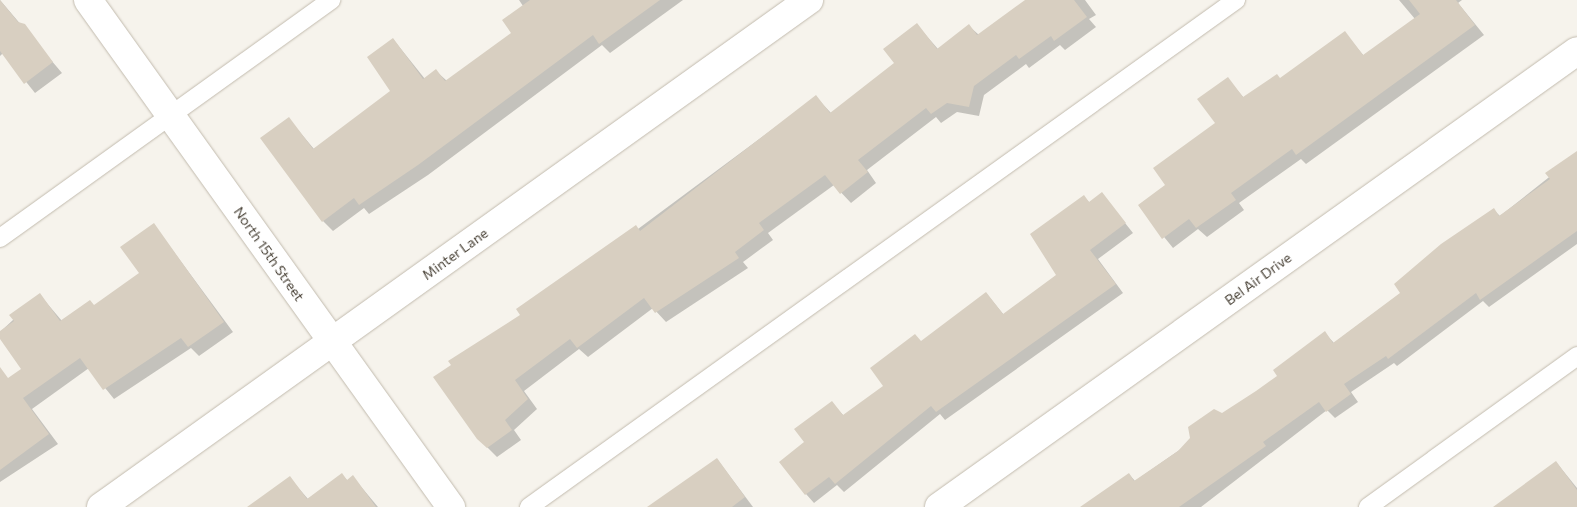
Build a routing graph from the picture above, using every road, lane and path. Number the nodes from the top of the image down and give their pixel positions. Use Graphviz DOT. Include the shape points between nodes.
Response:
graph roads {
  1 [pos="88,0"];
  2 [pos="332,0"];
  3 [pos="809,0"];
  4 [pos="1236,0"];
  5 [pos="1577,50"];
  6 [pos="170,116"];
  7 [pos="0,238"];
  8 [pos="332,342"];
  9 [pos="1577,356"];
  10 [pos="101,507"];
  11 [pos="451,507"];
  12 [pos="529,507"];
  13 [pos="939,507"];
  14 [pos="1368,507"];
  1 -- 6 [label="street, North 15th Street"];
  2 -- 6 [label="lane"];
  3 -- 8 [label="street, Minter Lane"];
  4 -- 12 [label="lane"];
  5 -- 13 [label="street, Bel Air Drive"];
  6 -- 7 [label="lane"];
  6 -- 8 [label="street, North 15th Street"];
  8 -- 10 [label="street, Minter Lane"];
  8 -- 11 [label="street, North 15th Street"];
  9 -- 14 [label="lane"];
}
